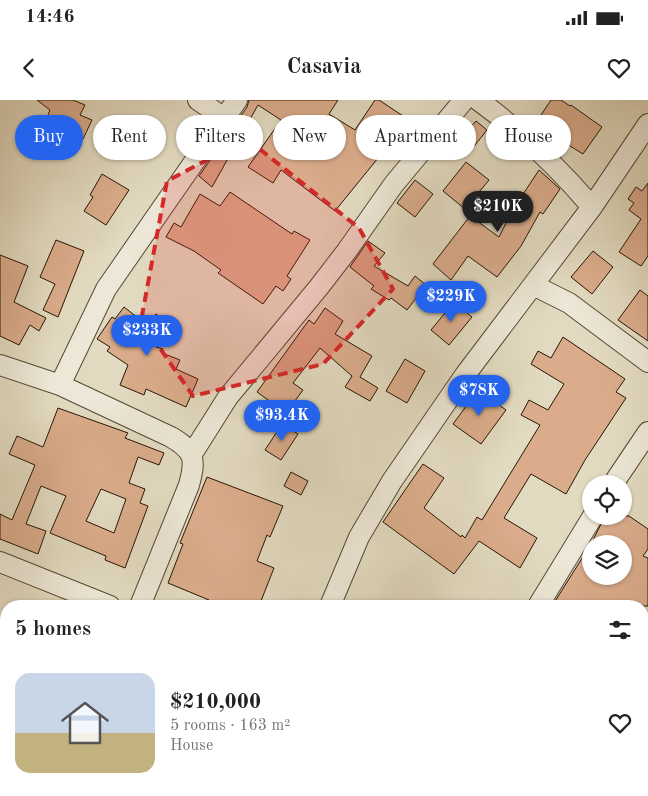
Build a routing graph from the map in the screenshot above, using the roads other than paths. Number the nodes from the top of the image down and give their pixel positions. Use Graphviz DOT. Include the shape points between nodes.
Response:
graph roads {
  1 [pos="198,100"];
  2 [pos="237,100"];
  3 [pos="464,100"];
  4 [pos="478,100"];
  5 [pos="220,115"];
  6 [pos="226,115"];
  7 [pos="648,124"];
  8 [pos="195,160"];
  9 [pos="592,207"];
  10 [pos="535,286"];
  11 [pos="648,362"];
  12 [pos="0,365"];
  13 [pos="60,384"];
  14 [pos="648,432"];
  15 [pos="192,454"];
  16 [pos="619,475"];
  17 [pos="587,525"];
  18 [pos="0,562"];
  19 [pos="95,600"];
  20 [pos="142,600"];
  21 [pos="333,600"];
  22 [pos="542,600"];
  1 -- 5 [label="street"];
  2 -- 6 [label="street"];
  3 -- 15 [label="street" via="394,184 335,266 228,397"];
  4 -- 9 [label="street" via="559,168"];
  7 -- 9 [label="street"];
  8 -- 13 [label="street" via="106,289"];
  9 -- 10 [label="street"];
  10 -- 11 [label="street" via="569,303"];
  10 -- 21 [label="street" via="465,375 392,481 359,537"];
  12 -- 13 [label="street"];
  13 -- 15 [label="street" via="171,437"];
  14 -- 16 [label="street"];
  15 -- 20 [label="street" via="194,469 189,485"];
  17 -- 22 [label="street"];
  18 -- 19 [label="street"];
}
